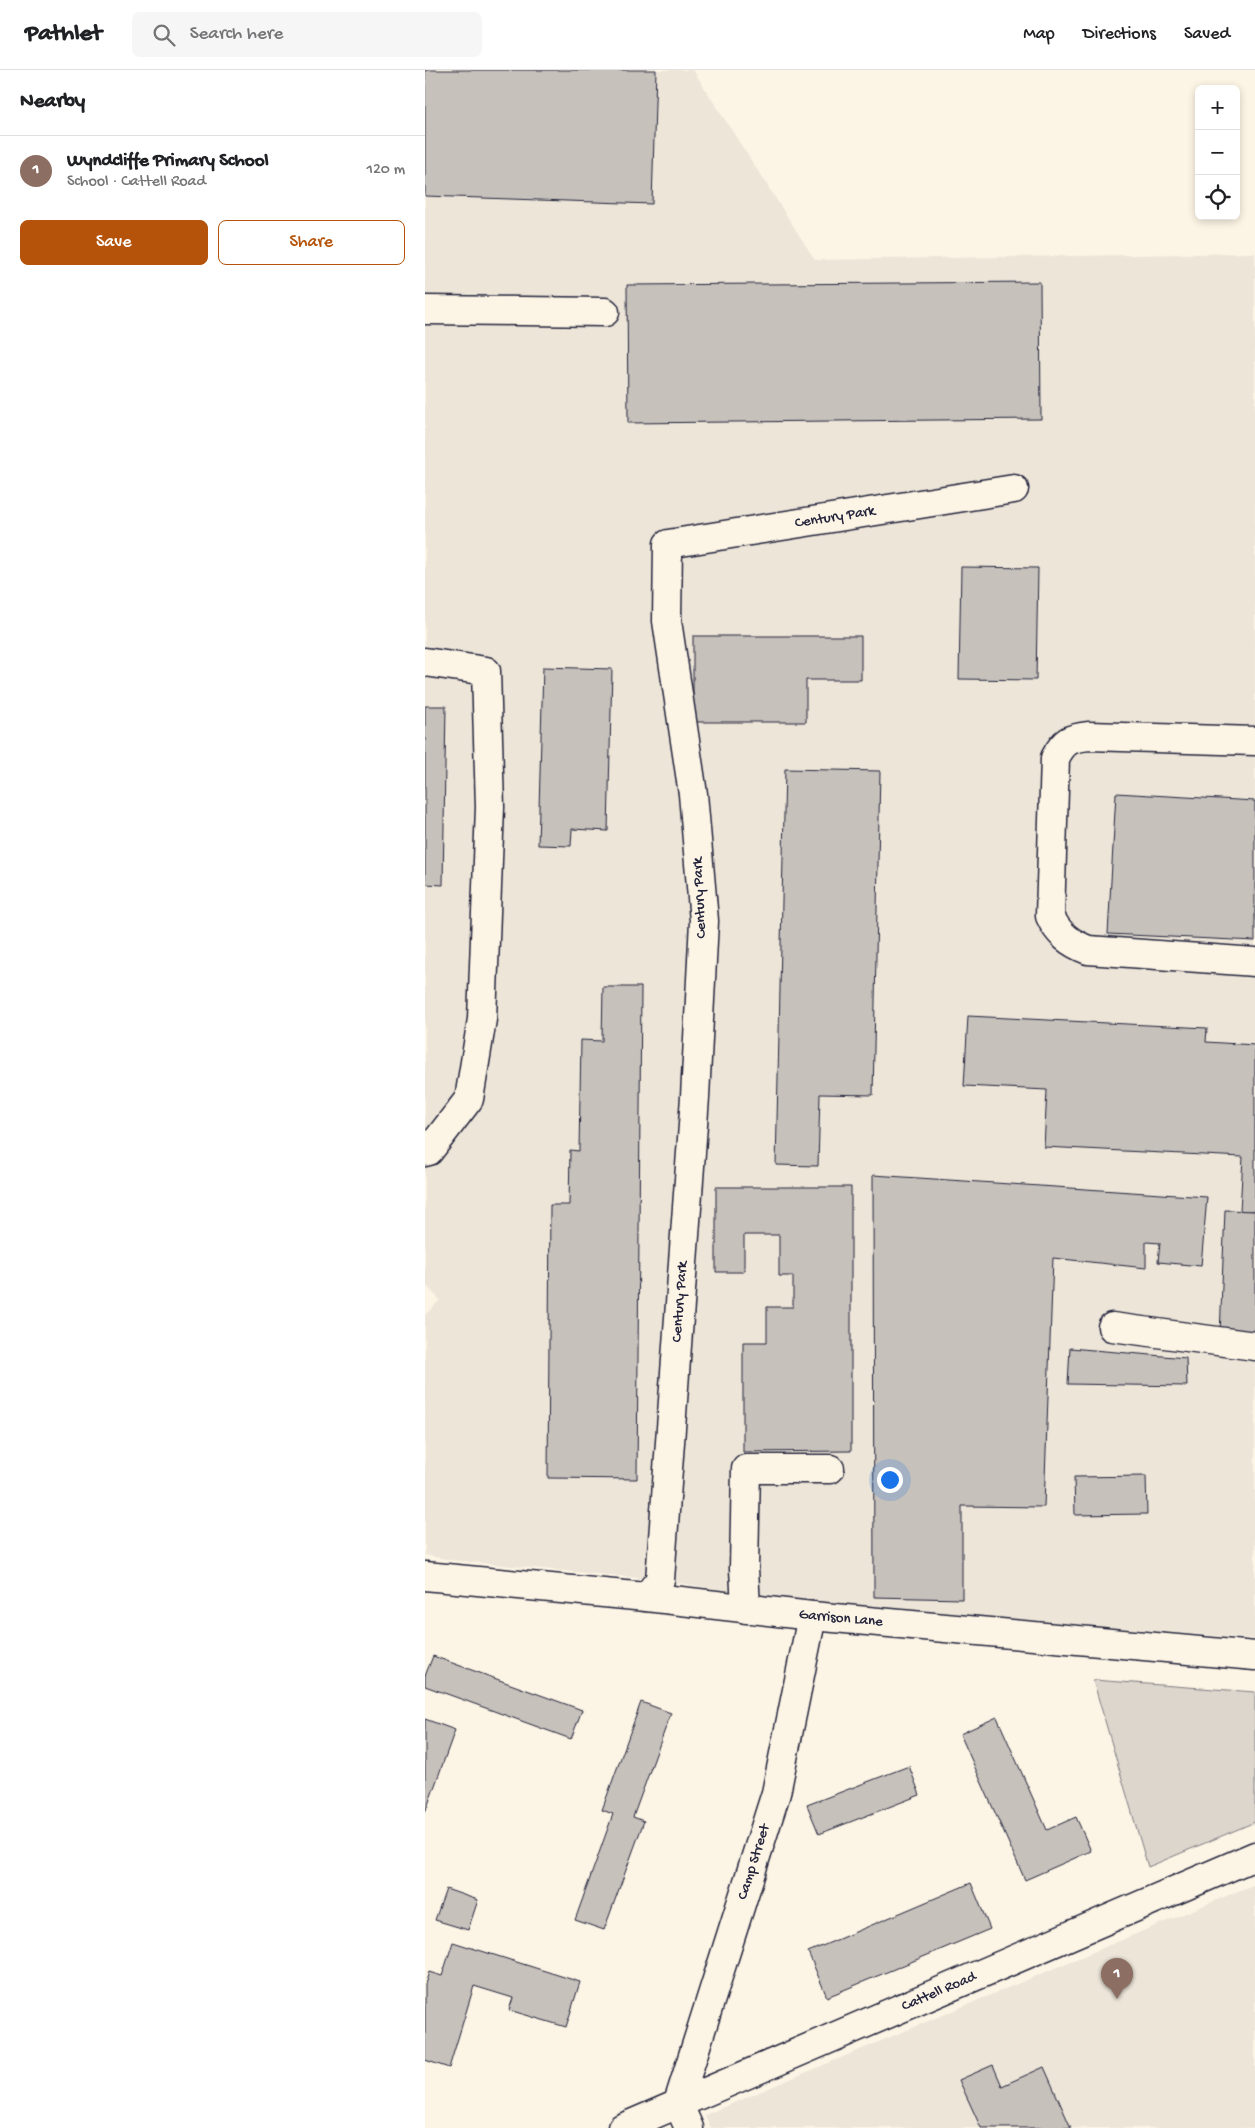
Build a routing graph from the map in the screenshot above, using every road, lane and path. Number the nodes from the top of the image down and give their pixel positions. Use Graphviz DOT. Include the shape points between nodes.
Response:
graph roads {
  1 [pos="425,310"];
  2 [pos="605,312"];
  3 [pos="1014,489"];
  4 [pos="425,662"];
  5 [pos="1255,741"];
  6 [pos="1255,962"];
  7 [pos="425,1152"];
  8 [pos="1112,1327"];
  9 [pos="1255,1346"];
  10 [pos="830,1469"];
  11 [pos="425,1576"];
  12 [pos="646,1597"];
  13 [pos="746,1609"];
  14 [pos="812,1616"];
  15 [pos="1255,1656"];
  16 [pos="1254,1860"];
  17 [pos="678,2103"];
  18 [pos="622,2128"];
  19 [pos="689,2128"];
  1 -- 2 [label="street"];
  3 -- 12 [label="street, Century Park" via="668,544 667,621 693,794 704,921 695,1097 660,1580"];
  4 -- 7 [label="street" via="485,671 489,806 481,1020 469,1099"];
  5 -- 6 [label="street" via="1089,736 1075,737 1063,744 1055,758 1050,916 1064,937 1073,945 1088,950"];
  8 -- 9 [label="street"];
  10 -- 13 [label="street" via="746,1469"];
  11 -- 12 [label="street, Garrison Lane"];
  12 -- 13 [label="street, Garrison Lane"];
  13 -- 14 [label="street, Garrison Lane"];
  14 -- 15 [label="street, Garrison Lane"];
  14 -- 17 [label="street, Camp Street" via="776,1793"];
  16 -- 17 [label="street, Cattell Road"];
  17 -- 18 [label="street, Cattell Road"];
  17 -- 19 [label="street"];
}
